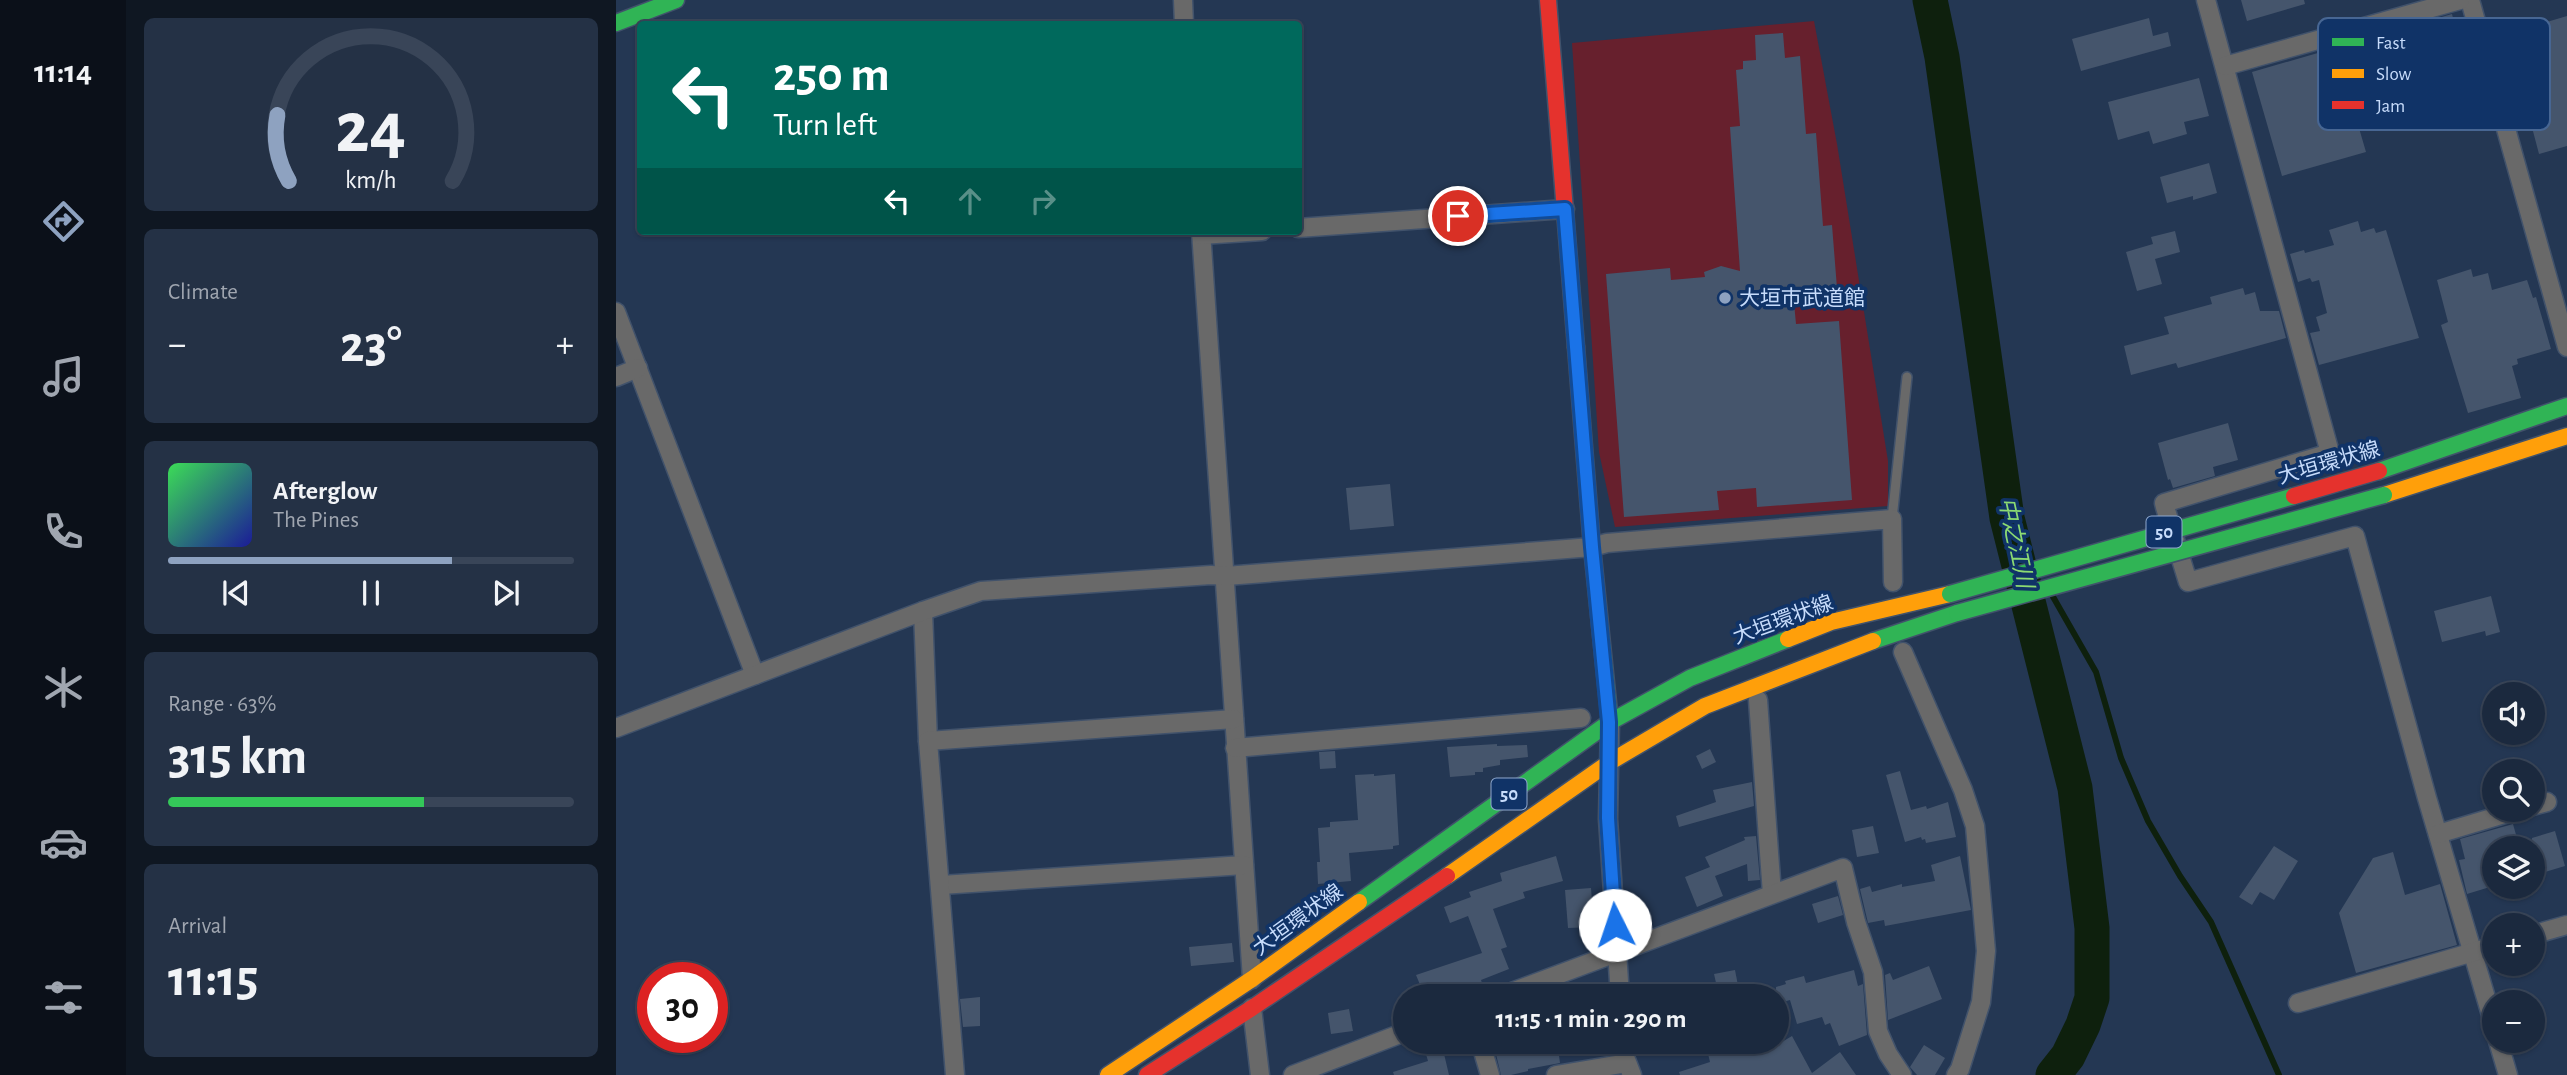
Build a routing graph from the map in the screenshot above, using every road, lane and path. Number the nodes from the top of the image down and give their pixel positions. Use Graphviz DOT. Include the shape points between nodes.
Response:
graph roads {
  1 [pos="676,0"];
  2 [pos="1182,0"];
  3 [pos="1548,0"];
  4 [pos="2206,0"];
  5 [pos="2460,0"];
  6 [pos="2470,0"];
  7 [pos="2396,18"];
  8 [pos="2475,18"];
  9 [pos="1185,21"];
  10 [pos="616,23"];
  11 [pos="2318,40"];
  12 [pos="2225,66"];
  13 [pos="2506,130"];
  14 [pos="1565,209"];
  15 [pos="1302,228"];
  16 [pos="1201,235"];
  17 [pos="616,312"];
  18 [pos="2567,348"];
  19 [pos="638,368"];
  20 [pos="616,377"];
  21 [pos="1907,377"];
  22 [pos="2567,406"];
  23 [pos="2567,436"];
  24 [pos="1892,519"];
  25 [pos="1592,547"];
  26 [pos="1226,576"];
  27 [pos="1893,582"];
  28 [pos="919,612"];
  29 [pos="1903,652"];
  30 [pos="755,675"];
  31 [pos="1758,700"];
  32 [pos="1581,718"];
  33 [pos="1234,719"];
  34 [pos="1609,722"];
  35 [pos="616,728"];
  36 [pos="928,741"];
  37 [pos="1236,748"];
  38 [pos="1610,762"];
  39 [pos="2482,821"];
  40 [pos="2438,834"];
  41 [pos="1244,865"];
  42 [pos="940,885"];
  43 [pos="1772,894"];
  44 [pos="2567,925"];
  45 [pos="2545,931"];
  46 [pos="2482,949"];
  47 [pos="1617,951"];
  48 [pos="2473,952"];
  49 [pos="1252,979"];
  50 [pos="1532,984"];
  51 [pos="1619,984"];
  52 [pos="2484,990"];
  53 [pos="2298,1003"];
  54 [pos="1252,1007"];
  55 [pos="1393,1037"];
  56 [pos="2502,1053"];
  57 [pos="1484,1054"];
  58 [pos="1630,1069"];
  59 [pos="955,1075"];
  60 [pos="1108,1075"];
  61 [pos="1147,1075"];
  62 [pos="1260,1075"];
  63 [pos="1293,1075"];
  64 [pos="1490,1075"];
  65 [pos="1556,1075"];
  66 [pos="1902,1075"];
  67 [pos="1956,1075"];
  68 [pos="2508,1075"];
  1 -- 10 [label="main road"];
  2 -- 9 [label="street"];
  3 -- 14 [label="main road"];
  4 -- 12 [label="street"];
  5 -- 7 [label="street"];
  6 -- 8 [label="street"];
  11 -- 12 [label="street"];
  12 -- 40 [label="street" via="2330,453 2164,503 2165,507 2188,582 2355,536"];
  13 -- 18 [label="street"];
  14 -- 15 [label="street"];
  14 -- 25 [label="main road"];
  16 -- 26 [label="street"];
  17 -- 19 [label="street"];
  19 -- 20 [label="street"];
  19 -- 30 [label="street"];
  21 -- 24 [label="lane"];
  22 -- 34 [label="main road, 大垣環状線 / 50, bridge" via="2379,471 1950,594 1831,622 1690,678"];
  23 -- 38 [label="main road, 50, bridge" via="2385,495 1957,613 1847,649 1704,706"];
  24 -- 25 [label="street" via="1607,542"];
  24 -- 27 [label="street"];
  25 -- 26 [label="street"];
  25 -- 34 [label="main road"];
  26 -- 28 [label="street" via="981,592"];
  26 -- 33 [label="street"];
  28 -- 30 [label="street"];
  28 -- 36 [label="street"];
  29 -- 67 [label="street" via="1975,826 1986,951 1981,1002"];
  30 -- 35 [label="street"];
  31 -- 43 [label="street"];
  32 -- 37 [label="street"];
  33 -- 36 [label="street"];
  33 -- 37 [label="street"];
  34 -- 38 [label="street"];
  34 -- 49 [label="main road, 大垣環状線 / 50"];
  36 -- 42 [label="street"];
  37 -- 41 [label="street"];
  38 -- 47 [label="street" via="1608,818"];
  38 -- 54 [label="main road, 50"];
  39 -- 40 [label="street"];
  40 -- 48 [label="street"];
  41 -- 42 [label="street"];
  41 -- 49 [label="street"];
  42 -- 59 [label="street"];
  43 -- 47 [label="street"];
  43 -- 66 [label="street" via="1843,868 1873,972 1878,1031"];
  44 -- 45 [label="street"];
  46 -- 48 [label="street"];
  47 -- 50 [label="street"];
  47 -- 51 [label="street"];
  48 -- 52 [label="street"];
  48 -- 53 [label="street"];
  49 -- 60 [label="main road, 大垣環状線 / 50"];
  54 -- 61 [label="main road, 50"];
  54 -- 62 [label="street"];
  55 -- 63 [label="street"];
  56 -- 68 [label="street"];
  57 -- 64 [label="street"];
  58 -- 65 [label="street"];
}
